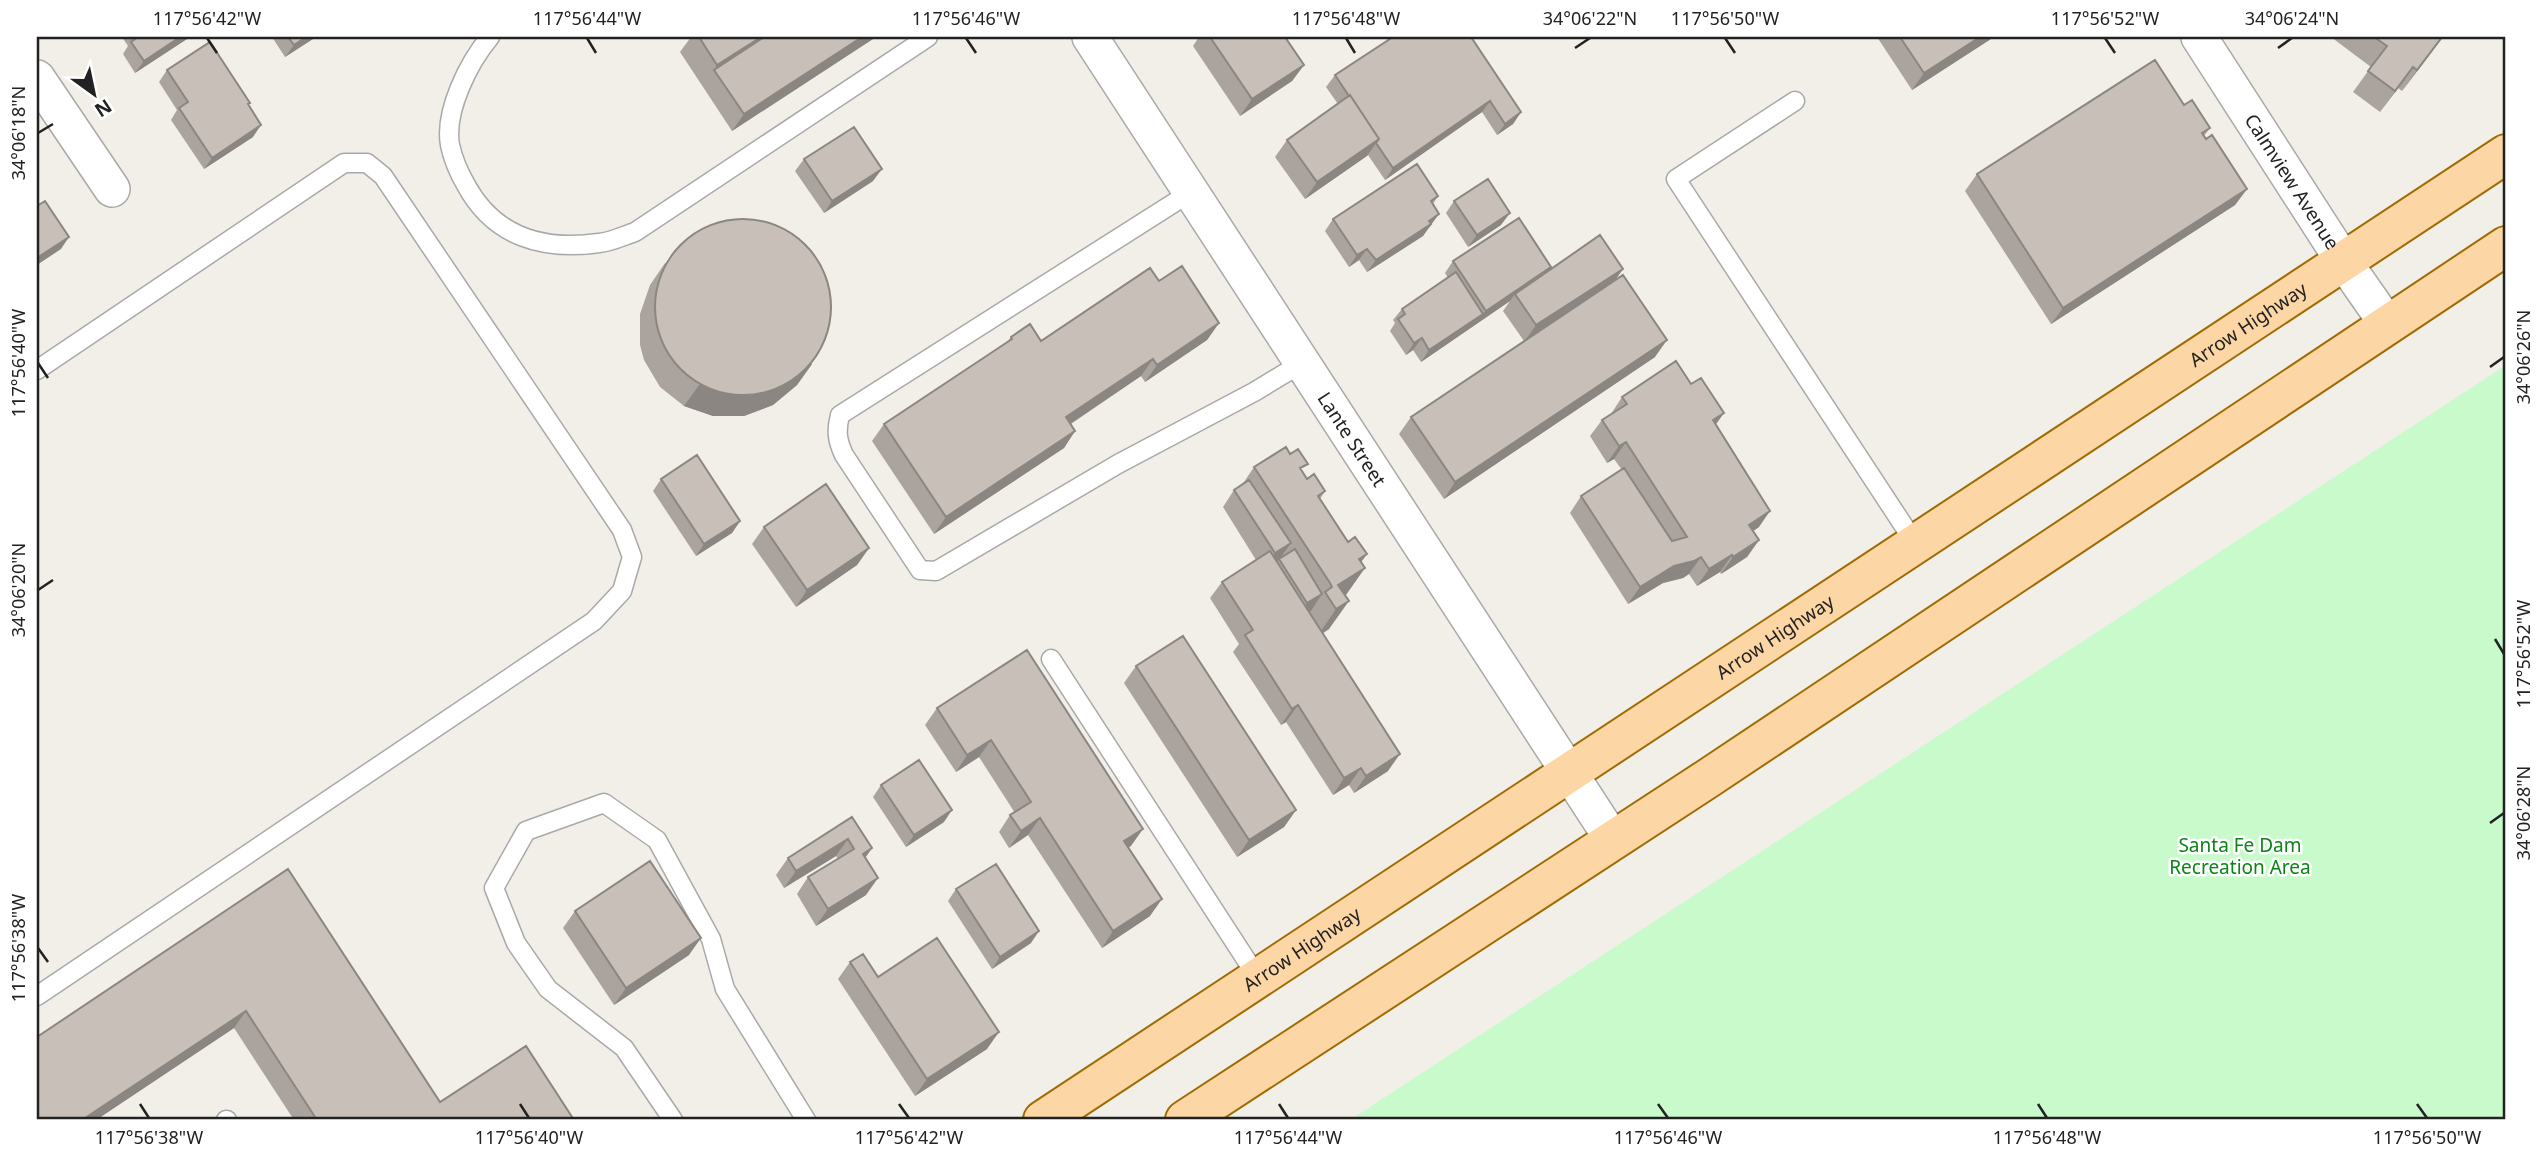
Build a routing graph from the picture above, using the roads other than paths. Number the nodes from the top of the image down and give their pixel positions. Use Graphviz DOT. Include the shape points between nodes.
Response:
graph roads {
  1 [pos="490,37"];
  2 [pos="928,37"];
  3 [pos="1090,37"];
  4 [pos="2199,37"];
  5 [pos="37,78"];
  6 [pos="1794,101"];
  7 [pos="2506,154"];
  8 [pos="112,189"];
  9 [pos="1191,192"];
  10 [pos="2506,246"];
  11 [pos="2344,262"];
  12 [pos="2388,325"];
  13 [pos="1302,363"];
  14 [pos="37,370"];
  15 [pos="1915,543"];
  16 [pos="1051,659"];
  17 [pos="1568,772"];
  18 [pos="1613,840"];
  19 [pos="1258,978"];
  20 [pos="37,996"];
  21 [pos="673,1120"];
  22 [pos="806,1120"];
  23 [pos="1043,1120"];
  24 [pos="1185,1120"];
  1 -- 2 [label="lane" via="474,55 453,107 449,143 458,170 492,221 537,242 570,245 601,243 635,232"];
  3 -- 9 [label="street, Lante Street"];
  4 -- 11 [label="street, Calmview Avenue"];
  5 -- 8 [label="street"];
  6 -- 15 [label="lane" via="1676,179"];
  7 -- 11 [label="main road, Arrow Highway"];
  9 -- 13 [label="street, Lante Street"];
  9 -- 13 [label="lane" via="841,415 836,430 844,455 920,570 936,570"];
  10 -- 12 [label="main road"];
  11 -- 12 [label="street, Calmview Avenue"];
  11 -- 15 [label="main road, Arrow Highway"];
  12 -- 18 [label="main road"];
  13 -- 17 [label="street, Lante Street"];
  14 -- 20 [label="lane" via="344,163 367,163 383,176 538,405 622,530 632,557 622,591 594,621"];
  15 -- 17 [label="main road, Arrow Highway"];
  16 -- 19 [label="lane"];
  17 -- 18 [label="street, Lante Street"];
  17 -- 19 [label="main road, Arrow Highway"];
  18 -- 24 [label="main road"];
  19 -- 23 [label="main road, Arrow Highway"];
  21 -- 22 [label="lane" via="624,1048 548,989 516,943 494,888 526,831 604,803 657,841 711,939 724,989"];
}
